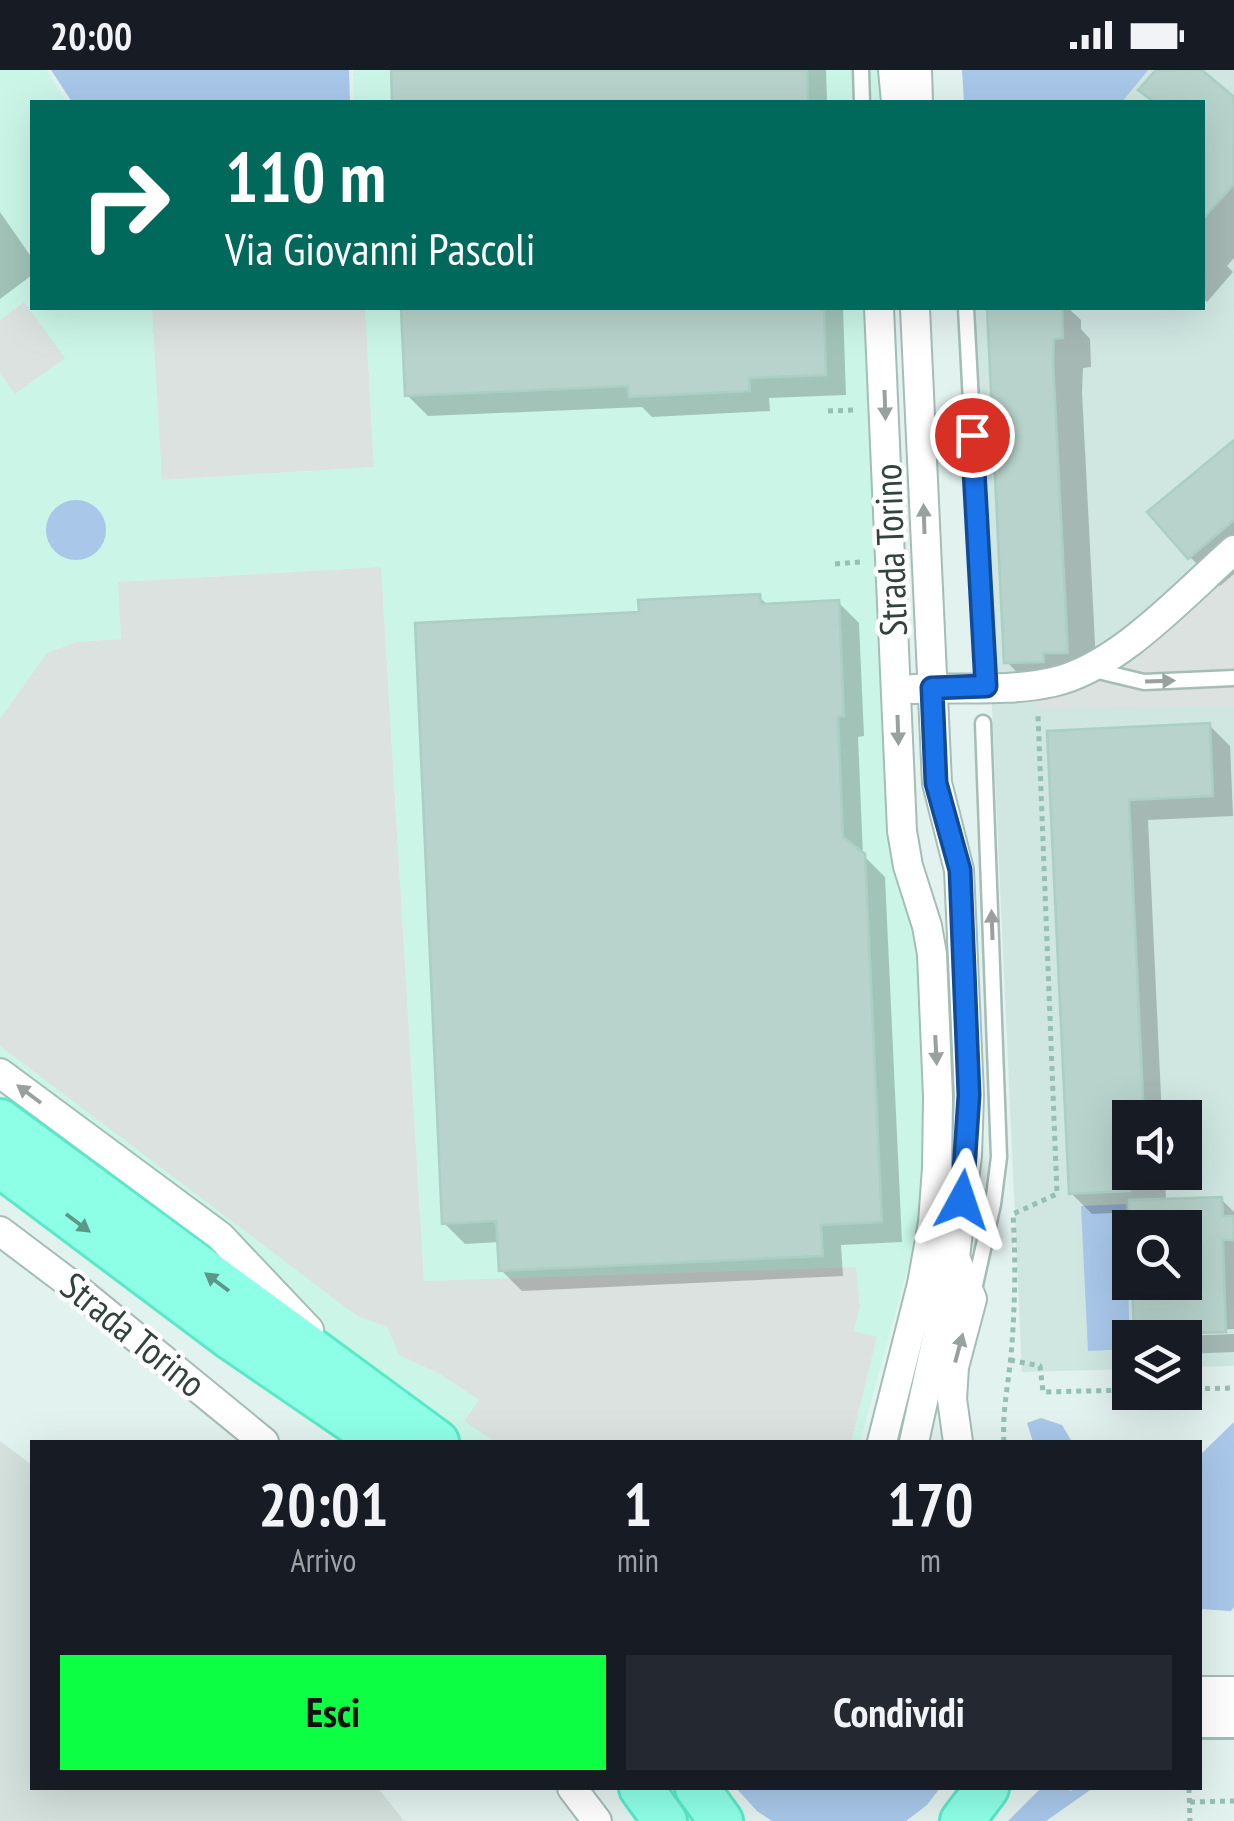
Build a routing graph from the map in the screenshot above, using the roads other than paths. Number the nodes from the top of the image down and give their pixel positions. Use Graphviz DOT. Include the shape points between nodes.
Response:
graph roads {
  1 [pos="861,70"];
  2 [pos="893,70"];
  3 [pos="916,70"];
  4 [pos="862,100"];
  5 [pos="896,100"];
  6 [pos="918,100"];
  7 [pos="879,310"];
  8 [pos="915,310"];
  9 [pos="966,310"];
  10 [pos="1234,550"];
  11 [pos="1088,668"];
  12 [pos="1234,678"];
  13 [pos="986,686"];
  14 [pos="932,688"];
  15 [pos="897,690"];
  16 [pos="983,723"];
  17 [pos="990,868"];
  18 [pos="960,870"];
  19 [pos="0,1073"];
  20 [pos="0,1121"];
  21 [pos="0,1165"];
  22 [pos="0,1231"];
  23 [pos="955,1257"];
  24 [pos="972,1299"];
  25 [pos="232,1338"];
  26 [pos="362,1390"];
  27 [pos="262,1440"];
  28 [pos="344,1440"];
  29 [pos="380,1440"];
  30 [pos="434,1440"];
  31 [pos="883,1440"];
  32 [pos="914,1440"];
  33 [pos="958,1440"];
  34 [pos="1202,1691"];
  35 [pos="1234,1691"];
  36 [pos="1202,1721"];
  37 [pos="1234,1721"];
  38 [pos="574,1790"];
  39 [pos="642,1790"];
  40 [pos="698,1790"];
  41 [pos="985,1790"];
  42 [pos="597,1821"];
  43 [pos="665,1821"];
  44 [pos="721,1821"];
  45 [pos="962,1821"];
  1 -- 4 [label="lane"];
  2 -- 5 [label="street"];
  3 -- 6 [label="street"];
  7 -- 15 [label="street, Strada Torino, one-way"];
  14 -- 8 [label="street, Strada Torino, one-way"];
  9 -- 13 [label="lane"];
  10 -- 11 [label="street" via="1146,628"];
  11 -- 12 [label="lane, one-way" via="1144,682"];
  11 -- 13 [label="street" via="1057,681"];
  13 -- 14 [label="street"];
  14 -- 15 [label="street"];
  14 -- 18 [label="street, Strada Torino" via="936,783"];
  15 -- 31 [label="street, Strada Torino, one-way" via="902,831 932,954 937,1150 922,1284"];
  16 -- 17 [label="lane"];
  17 -- 18 [label="lane"];
  24 -- 17 [label="lane, one-way" via="999,1157"];
  18 -- 23 [label="street, Strada Torino" via="969,1095"];
  26 -- 19 [label="street, one-way" via="220,1236"];
  26 -- 20 [label="main road, one-way"];
  21 -- 25 [label="main road, one-way"];
  22 -- 27 [label="street, Strada Torino"];
  23 -- 24 [label="street"];
  23 -- 32 [label="street, Strada Torino"];
  33 -- 24 [label="street, one-way" via="954,1367"];
  25 -- 28 [label="main road"];
  25 -- 29 [label="main road"];
  26 -- 30 [label="main road"];
  34 -- 35 [label="street"];
  36 -- 37 [label="street"];
  38 -- 42 [label="street"];
  39 -- 43 [label="main road"];
  40 -- 44 [label="main road"];
  41 -- 45 [label="main road"];
}
